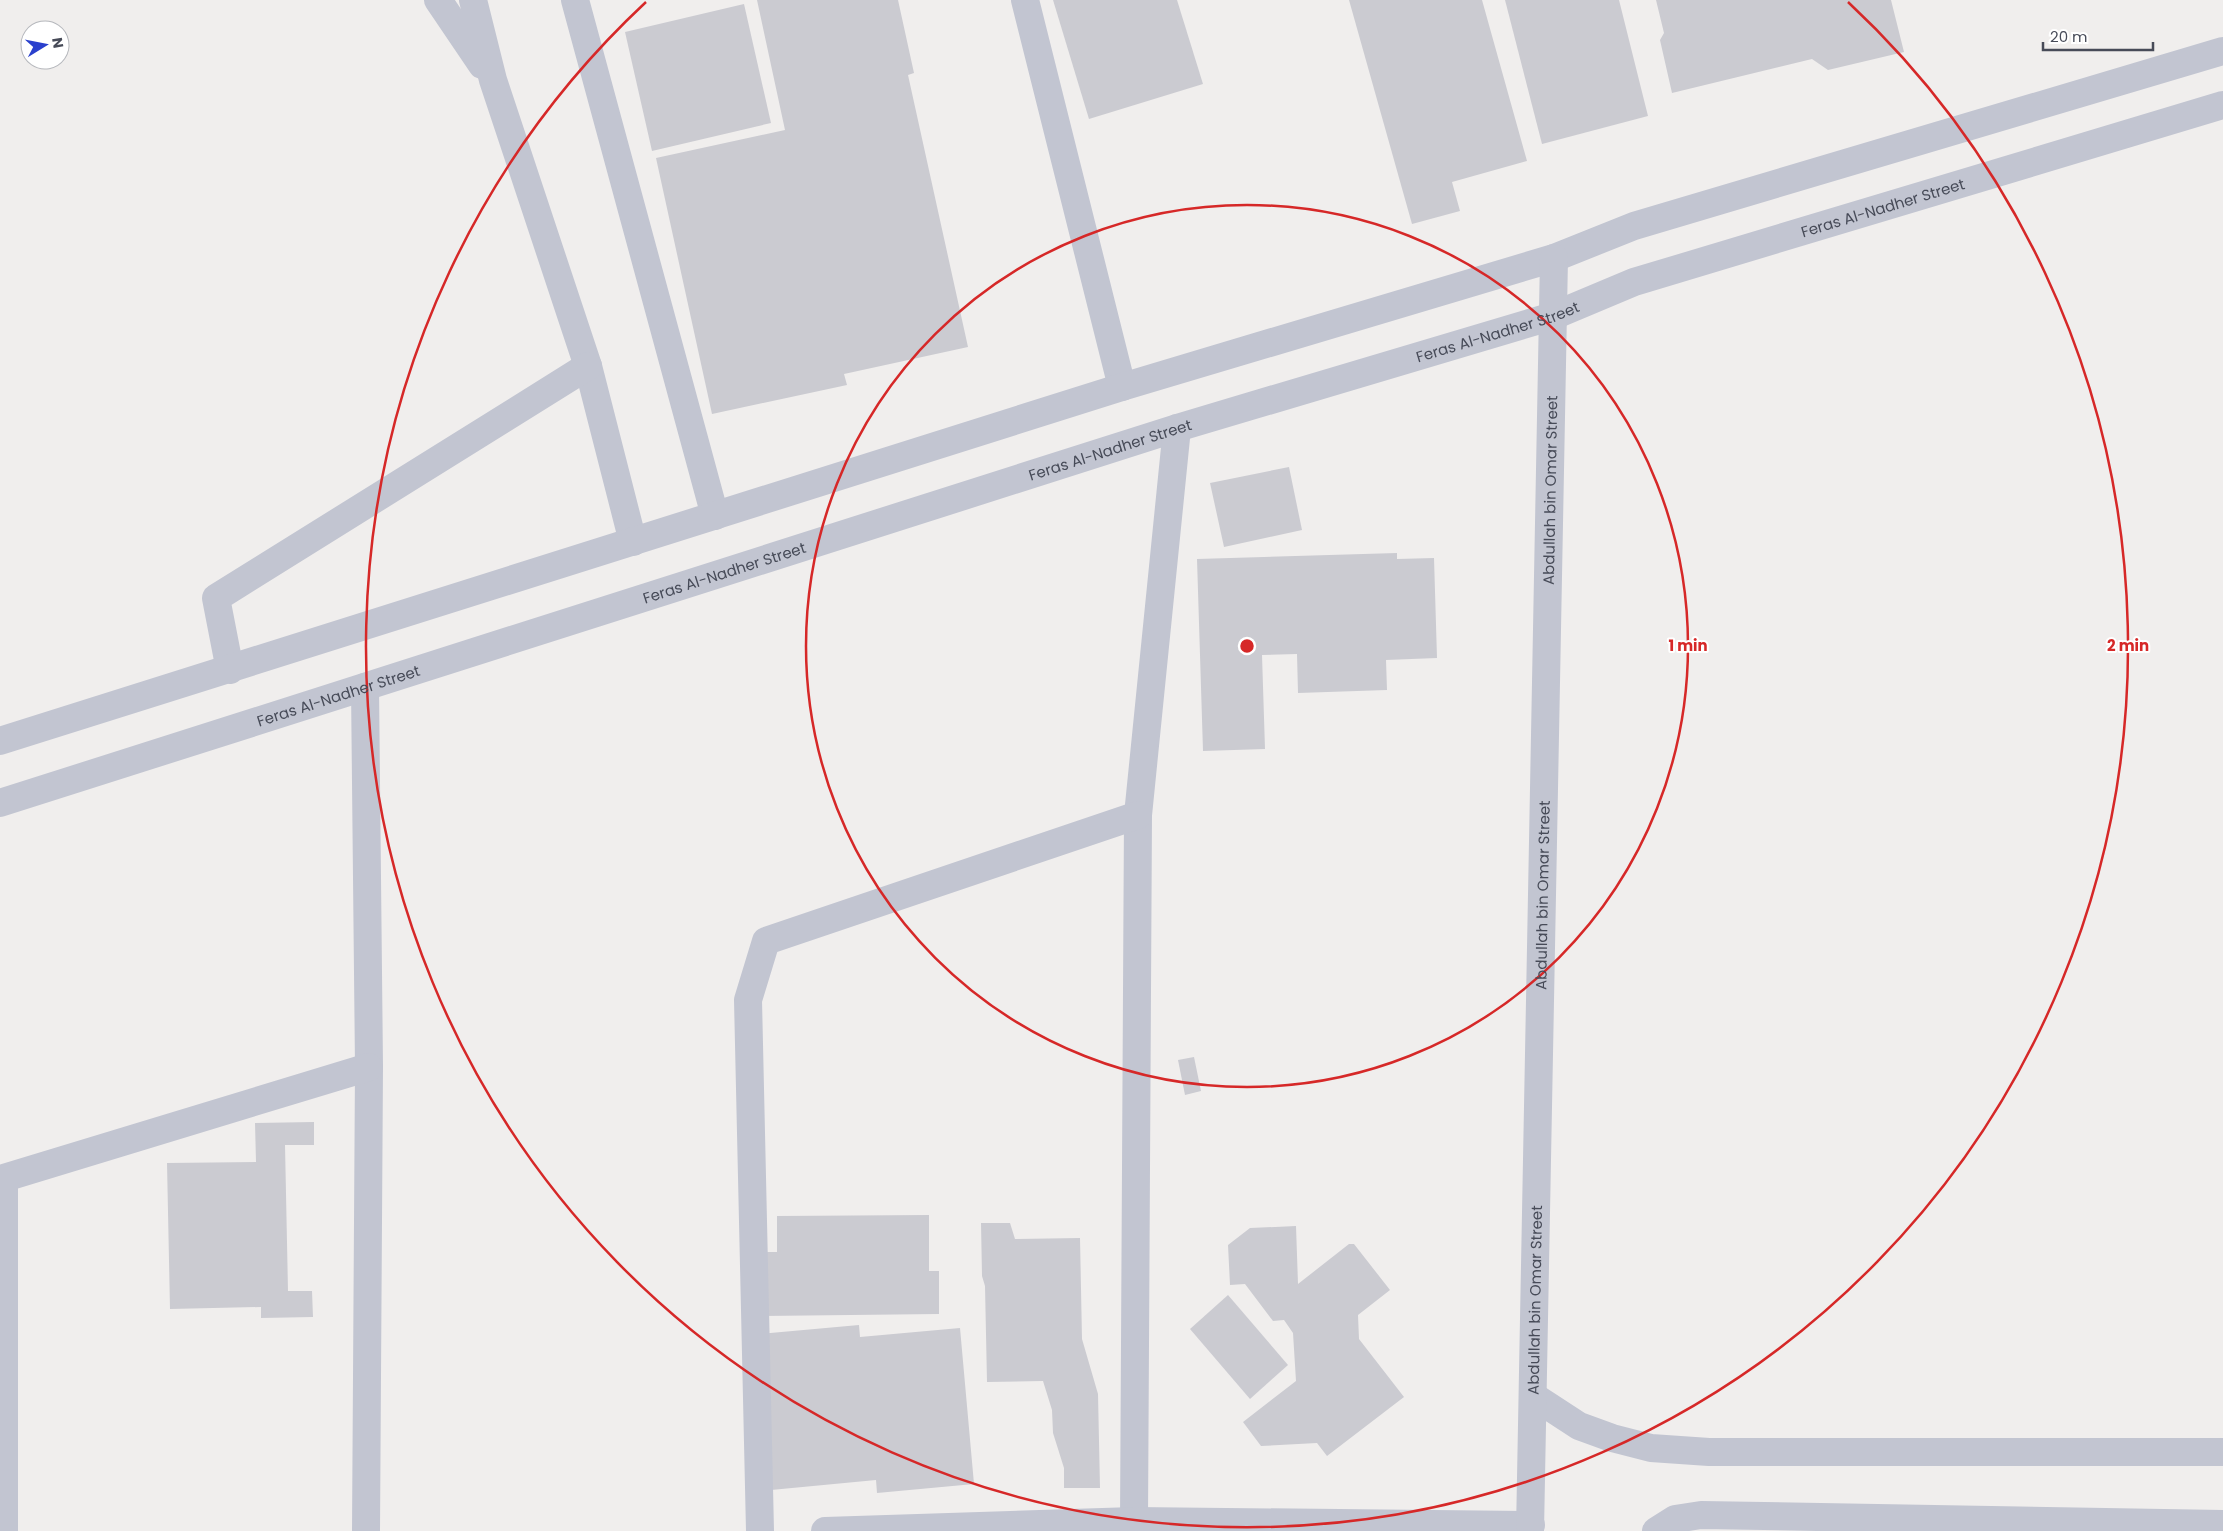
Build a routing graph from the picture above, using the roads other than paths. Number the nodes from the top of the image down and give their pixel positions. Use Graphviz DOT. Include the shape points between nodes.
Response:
graph roads {
  1 [pos="438,0"];
  2 [pos="473,0"];
  3 [pos="575,0"];
  4 [pos="1025,0"];
  5 [pos="2223,51"];
  6 [pos="493,80"];
  7 [pos="2223,105"];
  8 [pos="1554,258"];
  9 [pos="1553,316"];
  10 [pos="588,366"];
  11 [pos="1122,387"];
  12 [pos="1177,428"];
  13 [pos="715,516"];
  14 [pos="633,542"];
  15 [pos="230,670"];
  16 [pos="365,687"];
  17 [pos="0,742"];
  18 [pos="0,803"];
  19 [pos="1138,815"];
  20 [pos="369,1067"];
  21 [pos="2,1178"];
  22 [pos="1533,1396"];
  23 [pos="2223,1452"];
  24 [pos="1134,1521"];
  25 [pos="2214,1526"];
  26 [pos="2105,1527"];
  27 [pos="1530,1528"];
  28 [pos="4,1531"];
  29 [pos="366,1531"];
  30 [pos="760,1531"];
  31 [pos="825,1531"];
  32 [pos="1656,1531"];
  1 -- 6 [label="street"];
  2 -- 6 [label="street"];
  3 -- 13 [label="street"];
  4 -- 11 [label="street"];
  5 -- 8 [label="street" via="1634,226"];
  6 -- 10 [label="street"];
  7 -- 9 [label="street, Feras Al-Nadher Street" via="1634,282"];
  8 -- 9 [label="street, Abdullah bin Omar Street"];
  8 -- 11 [label="street"];
  9 -- 12 [label="street, Feras Al-Nadher Street"];
  9 -- 22 [label="street, Abdullah bin Omar Street"];
  10 -- 14 [label="street"];
  10 -- 15 [label="street" via="216,598"];
  11 -- 13 [label="street"];
  12 -- 16 [label="street, Feras Al-Nadher Street"];
  12 -- 19 [label="street"];
  13 -- 14 [label="street"];
  14 -- 15 [label="street"];
  15 -- 17 [label="street"];
  16 -- 18 [label="street, Feras Al-Nadher Street"];
  16 -- 20 [label="street"];
  19 -- 24 [label="street"];
  19 -- 30 [label="street" via="766,941 748,1000"];
  20 -- 21 [label="street"];
  20 -- 29 [label="street"];
  21 -- 28 [label="street"];
  22 -- 23 [label="street" via="1579,1426 1651,1448 1708,1452"];
  22 -- 27 [label="street, Abdullah bin Omar Street"];
  24 -- 27 [label="street"];
  24 -- 31 [label="street"];
  25 -- 26 [label="street"];
  26 -- 32 [label="street" via="1701,1515 1675,1519"];
}
